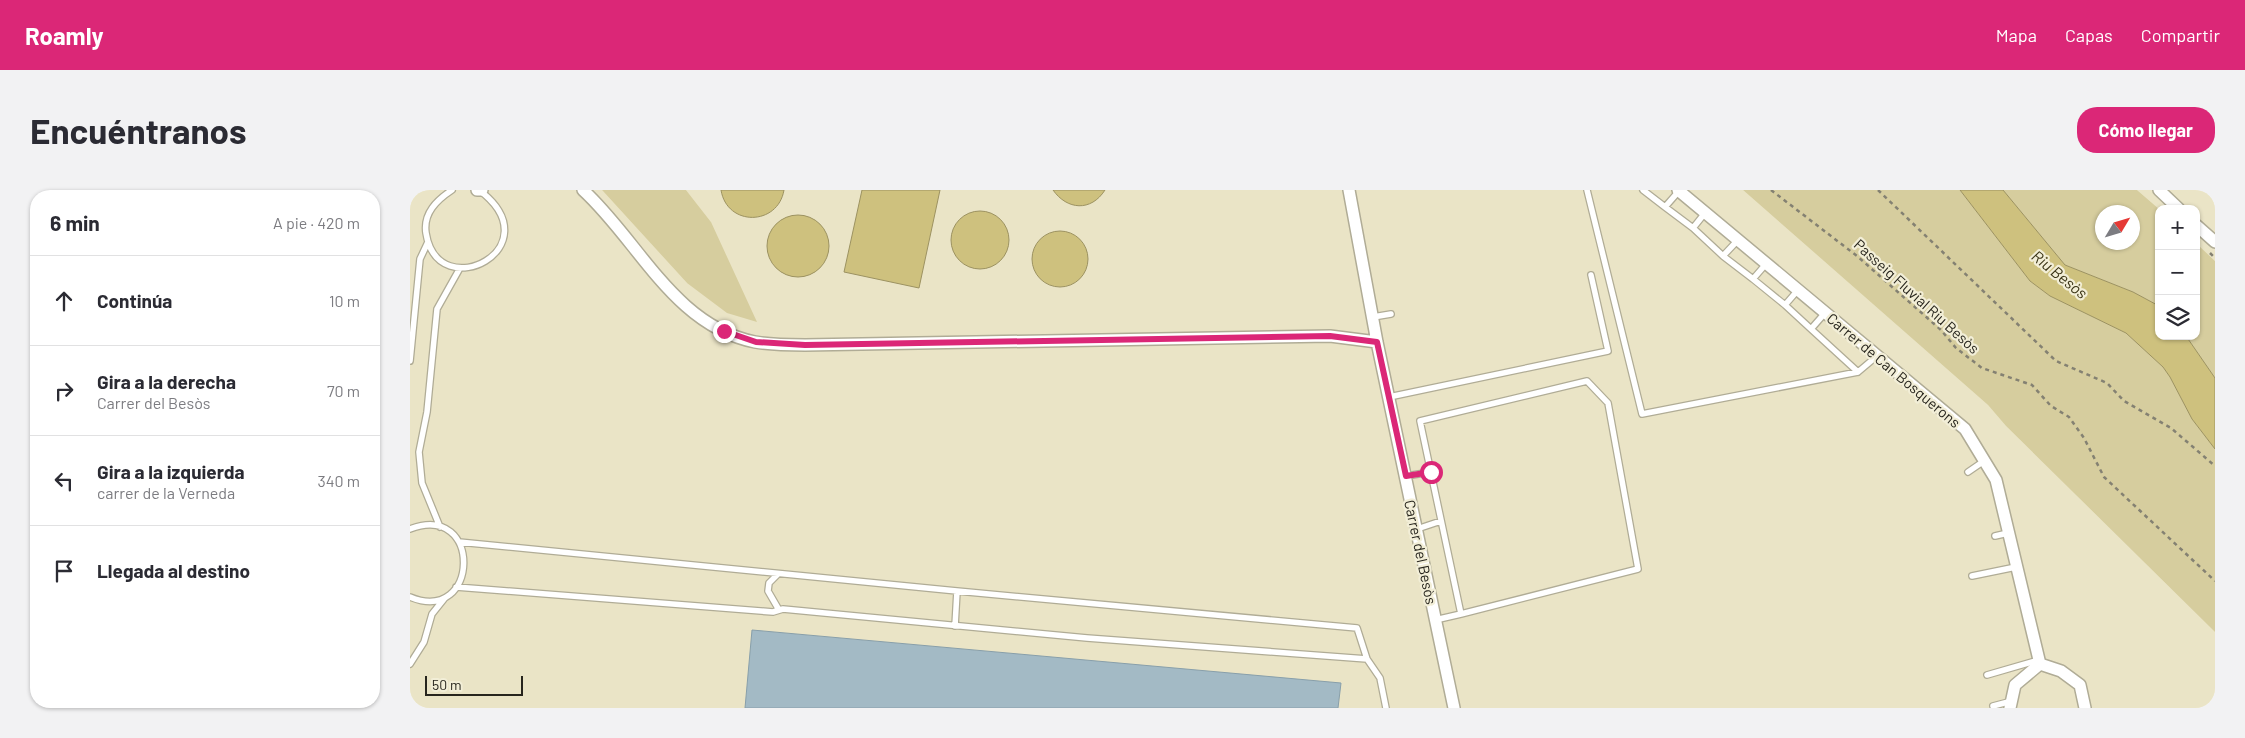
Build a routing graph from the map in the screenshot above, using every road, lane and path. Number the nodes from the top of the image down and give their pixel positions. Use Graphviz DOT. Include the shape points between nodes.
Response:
graph roads {
  1 [pos="452,190"];
  2 [pos="480,190"];
  3 [pos="584,190"];
  4 [pos="1348,190"];
  5 [pos="1587,190"];
  6 [pos="1644,190"];
  7 [pos="1678,190"];
  8 [pos="1878,190"];
  9 [pos="2159,190"];
  10 [pos="1773,191"];
  11 [pos="2175,205"];
  12 [pos="1665,207"];
  13 [pos="1705,213"];
  14 [pos="1693,228"];
  15 [pos="2200,228"];
  16 [pos="1738,240"];
  17 [pos="428,242"];
  18 [pos="2215,242"];
  19 [pos="1723,256"];
  20 [pos="1766,264"];
  21 [pos="460,268"];
  22 [pos="1591,276"];
  23 [pos="1753,279"];
  24 [pos="1798,290"];
  25 [pos="1785,305"];
  26 [pos="1825,313"];
  27 [pos="1390,314"];
  28 [pos="1373,317"];
  29 [pos="1811,329"];
  30 [pos="1377,342"];
  31 [pos="1877,356"];
  32 [pos="410,361"];
  33 [pos="1858,372"];
  34 [pos="1389,397"];
  35 [pos="1984,461"];
  36 [pos="2215,466"];
  37 [pos="1431,472"];
  38 [pos="1968,472"];
  39 [pos="1406,476"];
  40 [pos="1441,521"];
  41 [pos="440,527"];
  42 [pos="1416,528"];
  43 [pos="410,529"];
  44 [pos="2008,533"];
  45 [pos="1995,536"];
  46 [pos="459,542"];
  47 [pos="2016,567"];
  48 [pos="778,574"];
  49 [pos="1972,576"];
  50 [pos="2215,580"];
  51 [pos="456,588"];
  52 [pos="957,591"];
  53 [pos="451,593"];
  54 [pos="411,597"];
  55 [pos="410,606"];
  56 [pos="779,610"];
  57 [pos="1461,614"];
  58 [pos="1435,620"];
  59 [pos="955,626"];
  60 [pos="1367,660"];
  61 [pos="2039,662"];
  62 [pos="410,664"];
  63 [pos="1986,675"];
  64 [pos="2011,704"];
  65 [pos="1993,706"];
  66 [pos="1386,708"];
  67 [pos="1454,708"];
  68 [pos="2085,708"];
  1 -- 17 [label="lane" via="435,203 428,215 425,228"];
  2 -- 21 [label="lane" via="499,209 504,221 504,234 490,259 476,267"];
  3 -- 30 [label="street" via="682,304 724,331 756,342 805,345 1330,336"];
  4 -- 28 [label="street, Carrer del Besòs"];
  5 -- 33 [label="lane" via="1642,414"];
  6 -- 12 [label="lane"];
  7 -- 12 [label="lane"];
  7 -- 13 [label="street, Carrer de Can Bosquerons"];
  8 -- 36 [label="path" via="2056,361 2107,383 2124,401 2171,428"];
  9 -- 11 [label="street"];
  10 -- 50 [label="path, Passeig Fluvial Riu Besòs" via="1857,256 1982,368 2032,385 2051,406 2068,418 2084,438 2104,477"];
  12 -- 14 [label="lane"];
  13 -- 14 [label="lane"];
  13 -- 16 [label="street, Carrer de Can Bosquerons"];
  14 -- 19 [label="lane"];
  15 -- 18 [label="street"];
  16 -- 19 [label="lane"];
  16 -- 20 [label="street, Carrer de Can Bosquerons"];
  17 -- 21 [label="lane" via="446,264"];
  17 -- 32 [label="lane" via="420,259"];
  19 -- 23 [label="lane"];
  20 -- 23 [label="lane"];
  20 -- 24 [label="street, Carrer de Can Bosquerons"];
  21 -- 41 [label="lane" via="437,309 427,412 419,452 422,483"];
  22 -- 34 [label="lane" via="1608,351"];
  23 -- 25 [label="lane"];
  24 -- 25 [label="lane"];
  24 -- 26 [label="street, Carrer de Can Bosquerons"];
  25 -- 29 [label="lane"];
  26 -- 29 [label="lane"];
  26 -- 31 [label="street, Carrer de Can Bosquerons"];
  27 -- 28 [label="lane"];
  28 -- 30 [label="street, Carrer del Besòs"];
  29 -- 33 [label="lane"];
  30 -- 34 [label="street, Carrer del Besòs"];
  31 -- 33 [label="lane"];
  31 -- 35 [label="street, Carrer de Can Bosquerons" via="1965,430"];
  34 -- 39 [label="street, Carrer del Besòs"];
  35 -- 38 [label="lane"];
  35 -- 44 [label="street, Carrer de Can Bosquerons" via="1996,480"];
  37 -- 39 [label="lane"];
  37 -- 40 [label="lane"];
  37 -- 57 [label="lane" via="1420,420 1587,381 1608,403 1638,569"];
  39 -- 42 [label="street, Carrer del Besòs"];
  40 -- 42 [label="lane"];
  40 -- 57 [label="lane"];
  41 -- 43 [label="lane" via="424,525"];
  41 -- 46 [label="lane"];
  42 -- 58 [label="street, Carrer del Besòs"];
  44 -- 45 [label="lane"];
  44 -- 47 [label="street, Carrer de Can Bosquerons"];
  46 -- 48 [label="lane"];
  46 -- 51 [label="lane" via="465,568"];
  47 -- 49 [label="lane"];
  47 -- 61 [label="street, Carrer de Can Bosquerons"];
  48 -- 52 [label="lane"];
  48 -- 56 [label="lane" via="768,591"];
  51 -- 53 [label="lane"];
  51 -- 56 [label="lane"];
  52 -- 59 [label="lane"];
  52 -- 60 [label="lane" via="1356,628"];
  53 -- 54 [label="lane" via="428,601"];
  53 -- 62 [label="lane" via="432,614 424,642"];
  54 -- 55 [label="lane"];
  56 -- 59 [label="lane"];
  57 -- 58 [label="lane"];
  58 -- 67 [label="street, Carrer del Besòs"];
  59 -- 60 [label="lane"];
  60 -- 66 [label="lane" via="1380,678"];
  61 -- 63 [label="lane"];
  61 -- 64 [label="street" via="2015,685"];
  61 -- 68 [label="street" via="2080,684"];
  64 -- 65 [label="lane"];
}
